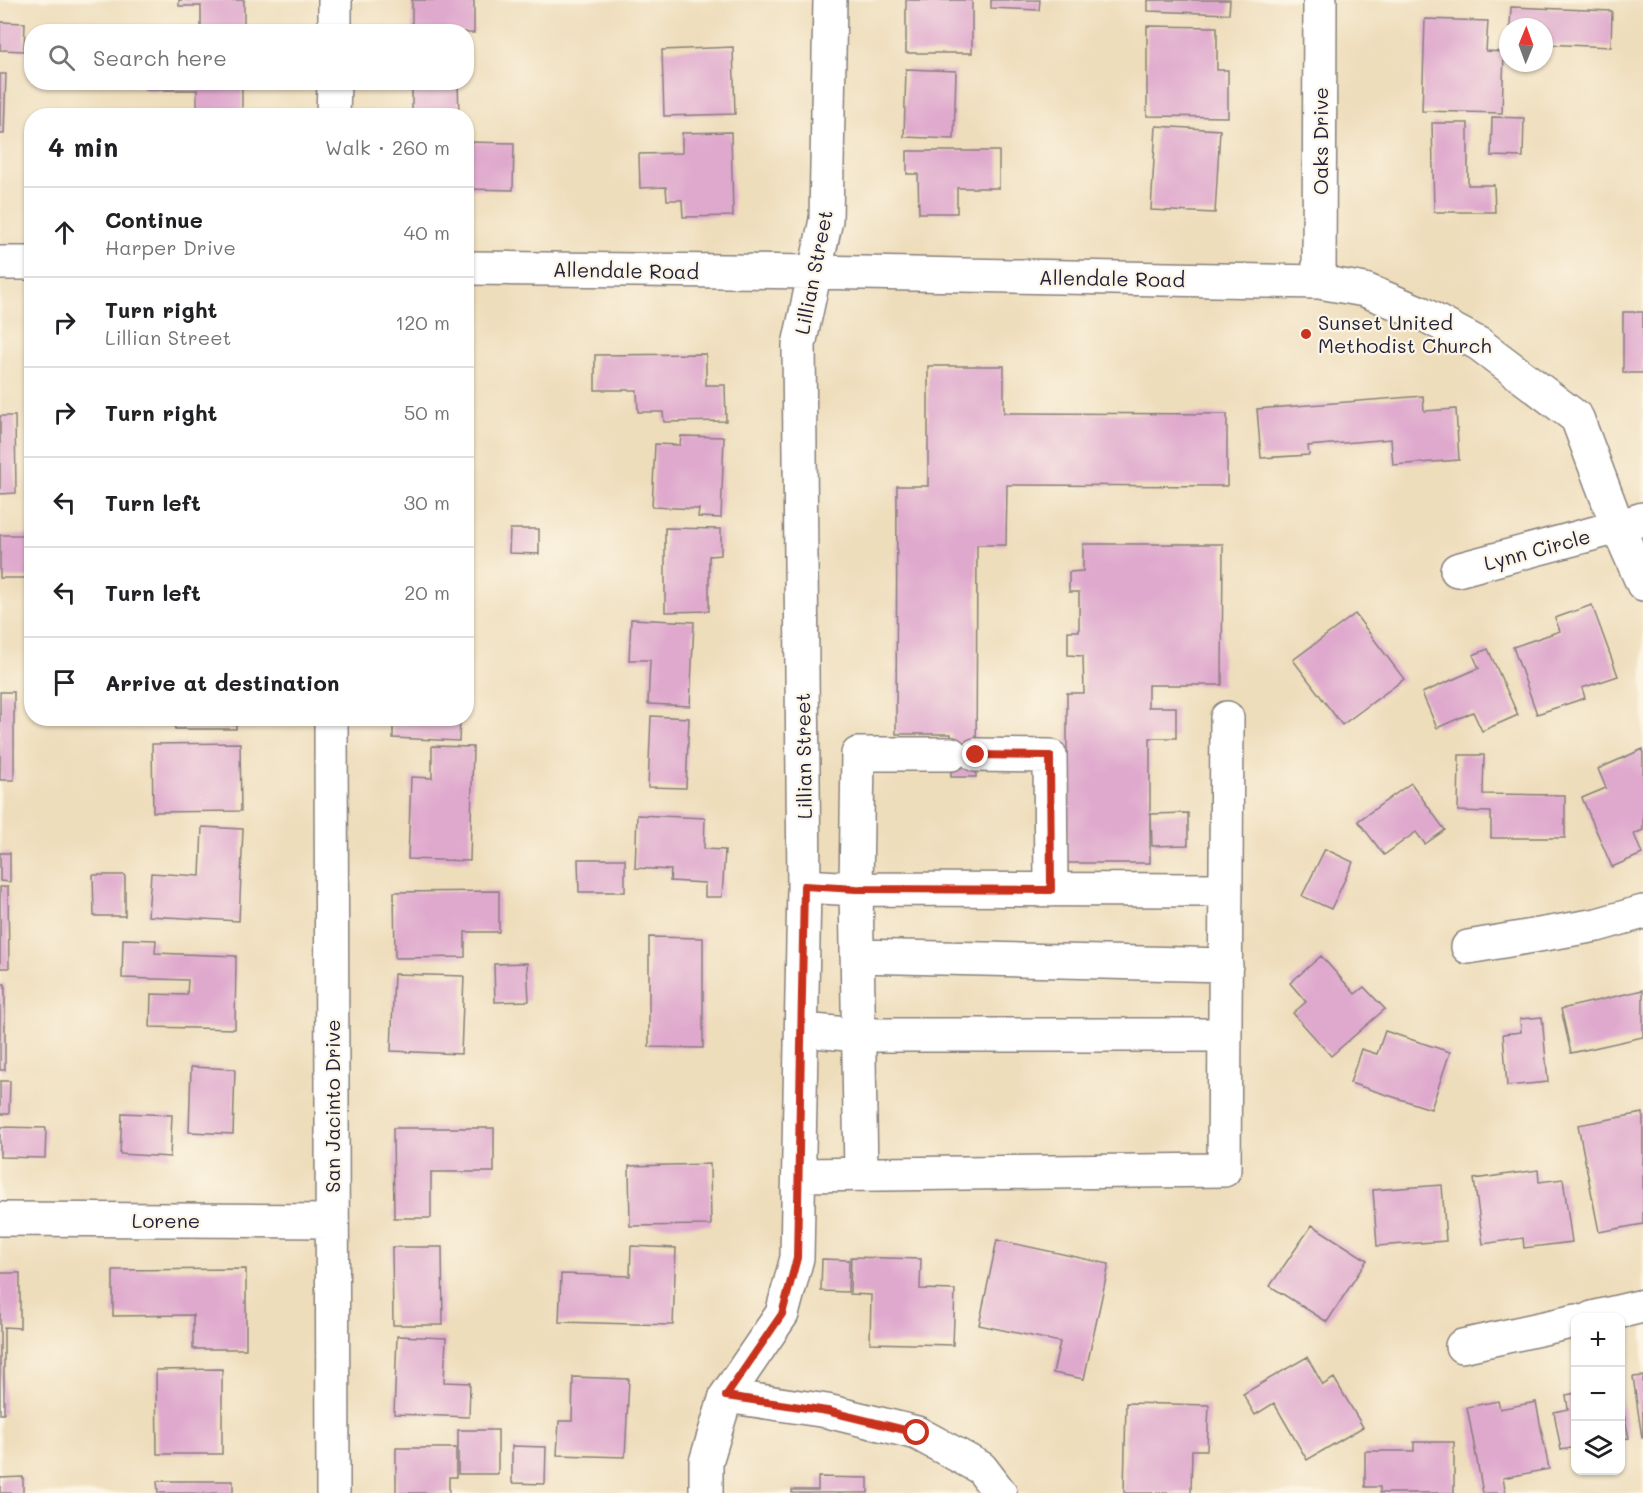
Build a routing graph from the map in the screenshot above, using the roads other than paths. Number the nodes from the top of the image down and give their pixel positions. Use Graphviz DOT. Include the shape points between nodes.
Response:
graph roads {
  1 [pos="335,0"];
  2 [pos="830,0"];
  3 [pos="1320,0"];
  4 [pos="335,24"];
  5 [pos="334,90"];
  6 [pos="333,108"];
  7 [pos="0,263"];
  8 [pos="24,263"];
  9 [pos="474,268"];
  10 [pos="813,272"];
  11 [pos="1319,282"];
  12 [pos="1630,523"];
  13 [pos="1457,570"];
  14 [pos="1643,584"];
  15 [pos="1227,718"];
  16 [pos="332,726"];
  17 [pos="804,886"];
  18 [pos="856,889"];
  19 [pos="1051,890"];
  20 [pos="1226,890"];
  21 [pos="1643,912"];
  22 [pos="1468,947"];
  23 [pos="857,956"];
  24 [pos="1226,964"];
  25 [pos="802,1030"];
  26 [pos="859,1035"];
  27 [pos="1225,1035"];
  28 [pos="861,1173"];
  29 [pos="800,1175"];
  30 [pos="0,1220"];
  31 [pos="332,1221"];
  32 [pos="1643,1306"];
  33 [pos="1611,1313"];
  34 [pos="1571,1322"];
  35 [pos="1462,1346"];
  36 [pos="726,1396"];
  37 [pos="333,1493"];
  38 [pos="706,1493"];
  39 [pos="1000,1493"];
  1 -- 4 [label="street"];
  2 -- 10 [label="street, Lillian Street" via="826,220"];
  3 -- 11 [label="street, Oaks Drive"];
  5 -- 6 [label="street"];
  7 -- 8 [label="street"];
  9 -- 10 [label="street, Allendale Road"];
  10 -- 11 [label="street, Allendale Road"];
  10 -- 17 [label="street, Lillian Street" via="799,345"];
  11 -- 12 [label="street, Allendale Road" via="1365,290 1441,323 1479,344 1577,418"];
  12 -- 13 [label="street, Lynn Circle"];
  12 -- 14 [label="street"];
  15 -- 20 [label="street"];
  16 -- 31 [label="street, San Jacinto Drive"];
  17 -- 18 [label="street"];
  17 -- 25 [label="street, Lillian Street"];
  18 -- 19 [label="street"];
  18 -- 19 [label="street" via="858,754 964,754 1050,756"];
  18 -- 23 [label="street"];
  19 -- 20 [label="street"];
  20 -- 24 [label="street"];
  21 -- 22 [label="street" via="1597,925"];
  23 -- 24 [label="street"];
  23 -- 26 [label="street"];
  24 -- 27 [label="street"];
  25 -- 26 [label="street"];
  25 -- 29 [label="street, Lillian Street"];
  26 -- 27 [label="street"];
  26 -- 28 [label="street"];
  27 -- 28 [label="street" via="1224,1170"];
  28 -- 29 [label="street"];
  29 -- 36 [label="street, Lillian Street" via="797,1258 782,1314"];
  30 -- 31 [label="street, Lorene"];
  31 -- 37 [label="street, San Jacinto Drive"];
  32 -- 33 [label="street"];
  34 -- 35 [label="street"];
  36 -- 38 [label="street, Lillian Street" via="706,1462"];
  36 -- 39 [label="street" via="827,1411 917,1433 981,1468"];
}
